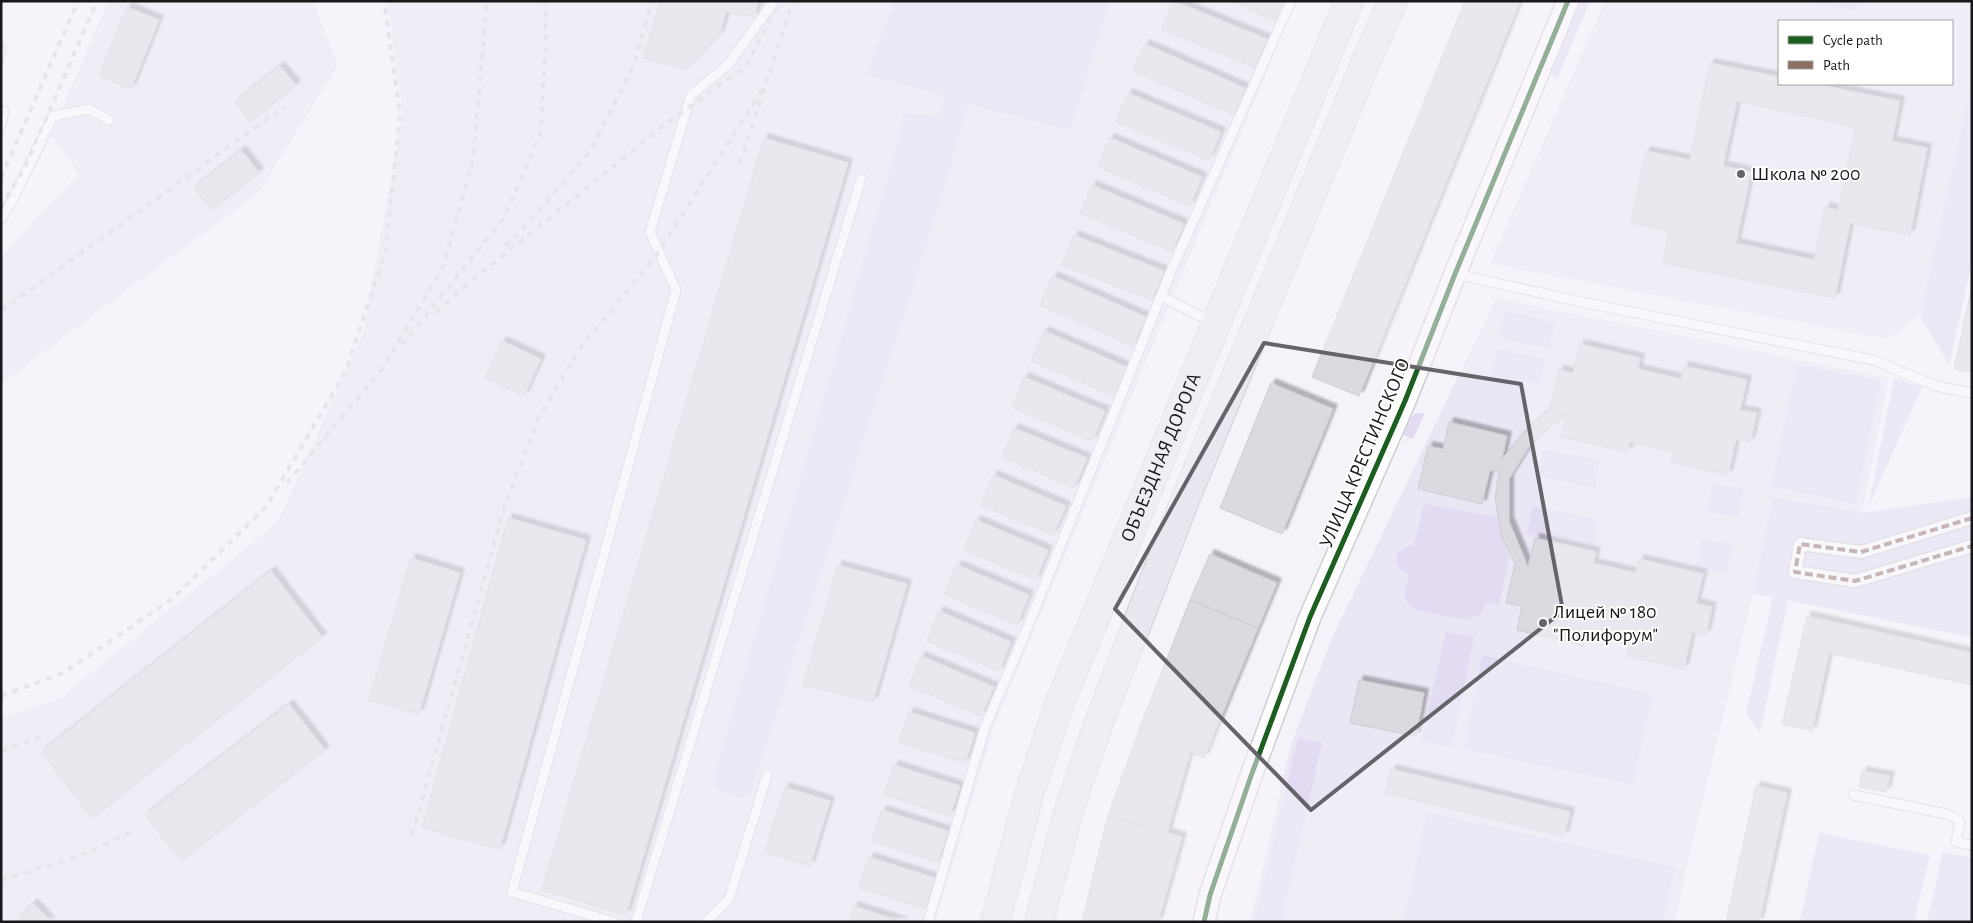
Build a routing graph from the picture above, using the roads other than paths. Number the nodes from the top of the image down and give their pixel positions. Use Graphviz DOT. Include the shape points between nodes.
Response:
graph roads {
  1 [pos="774,1"];
  2 [pos="1291,1"];
  3 [pos="1349,1"];
  4 [pos="1568,1"];
  5 [pos="1397,5"];
  6 [pos="4,111"];
  7 [pos="109,120"];
  8 [pos="1,125"];
  9 [pos="861,179"];
  10 [pos="1,219"];
  11 [pos="1455,274"];
  12 [pos="1161,296"];
  13 [pos="1216,323"];
  14 [pos="1972,393"];
  15 [pos="1972,518"];
  16 [pos="1972,546"];
  17 [pos="767,775"];
  18 [pos="1853,795"];
  19 [pos="1972,845"];
  20 [pos="614,922"];
  21 [pos="636,922"];
  22 [pos="706,922"];
  23 [pos="928,922"];
  24 [pos="995,922"];
  25 [pos="1039,922"];
  26 [pos="1204,922"];
  1 -- 20 [label="lane" via="728,66 690,95 650,232 676,290 512,892"];
  2 -- 12 [label="lane"];
  3 -- 13 [label="main road, ОБЪЕЗДНАЯ ДОРОГА"];
  4 -- 11 [label="street, УЛИЦА КРЕСТИНСКОГО"];
  5 -- 25 [label="main road, ОБЪЕЗДНАЯ ДОРОГА" via="1368,57 1185,500 1101,717 1070,807"];
  6 -- 8 [label="lane"];
  7 -- 10 [label="lane" via="89,109 53,116"];
  9 -- 21 [label="lane"];
  11 -- 14 [label="lane" via="1873,360 1936,386"];
  11 -- 26 [label="street, УЛИЦА КРЕСТИНСКОГО" via="1405,401 1310,617 1251,776 1210,895"];
  12 -- 13 [label="lane"];
  12 -- 23 [label="lane" via="985,727"];
  13 -- 24 [label="main road, ОБЪЕЗДНАЯ ДОРОГА" via="1059,705 1031,788"];
  15 -- 16 [label="street" via="1861,552 1800,544 1794,572 1855,581"];
  17 -- 22 [label="lane" via="729,898"];
  18 -- 19 [label="lane" via="1947,814 1960,821 1956,842"];
}
